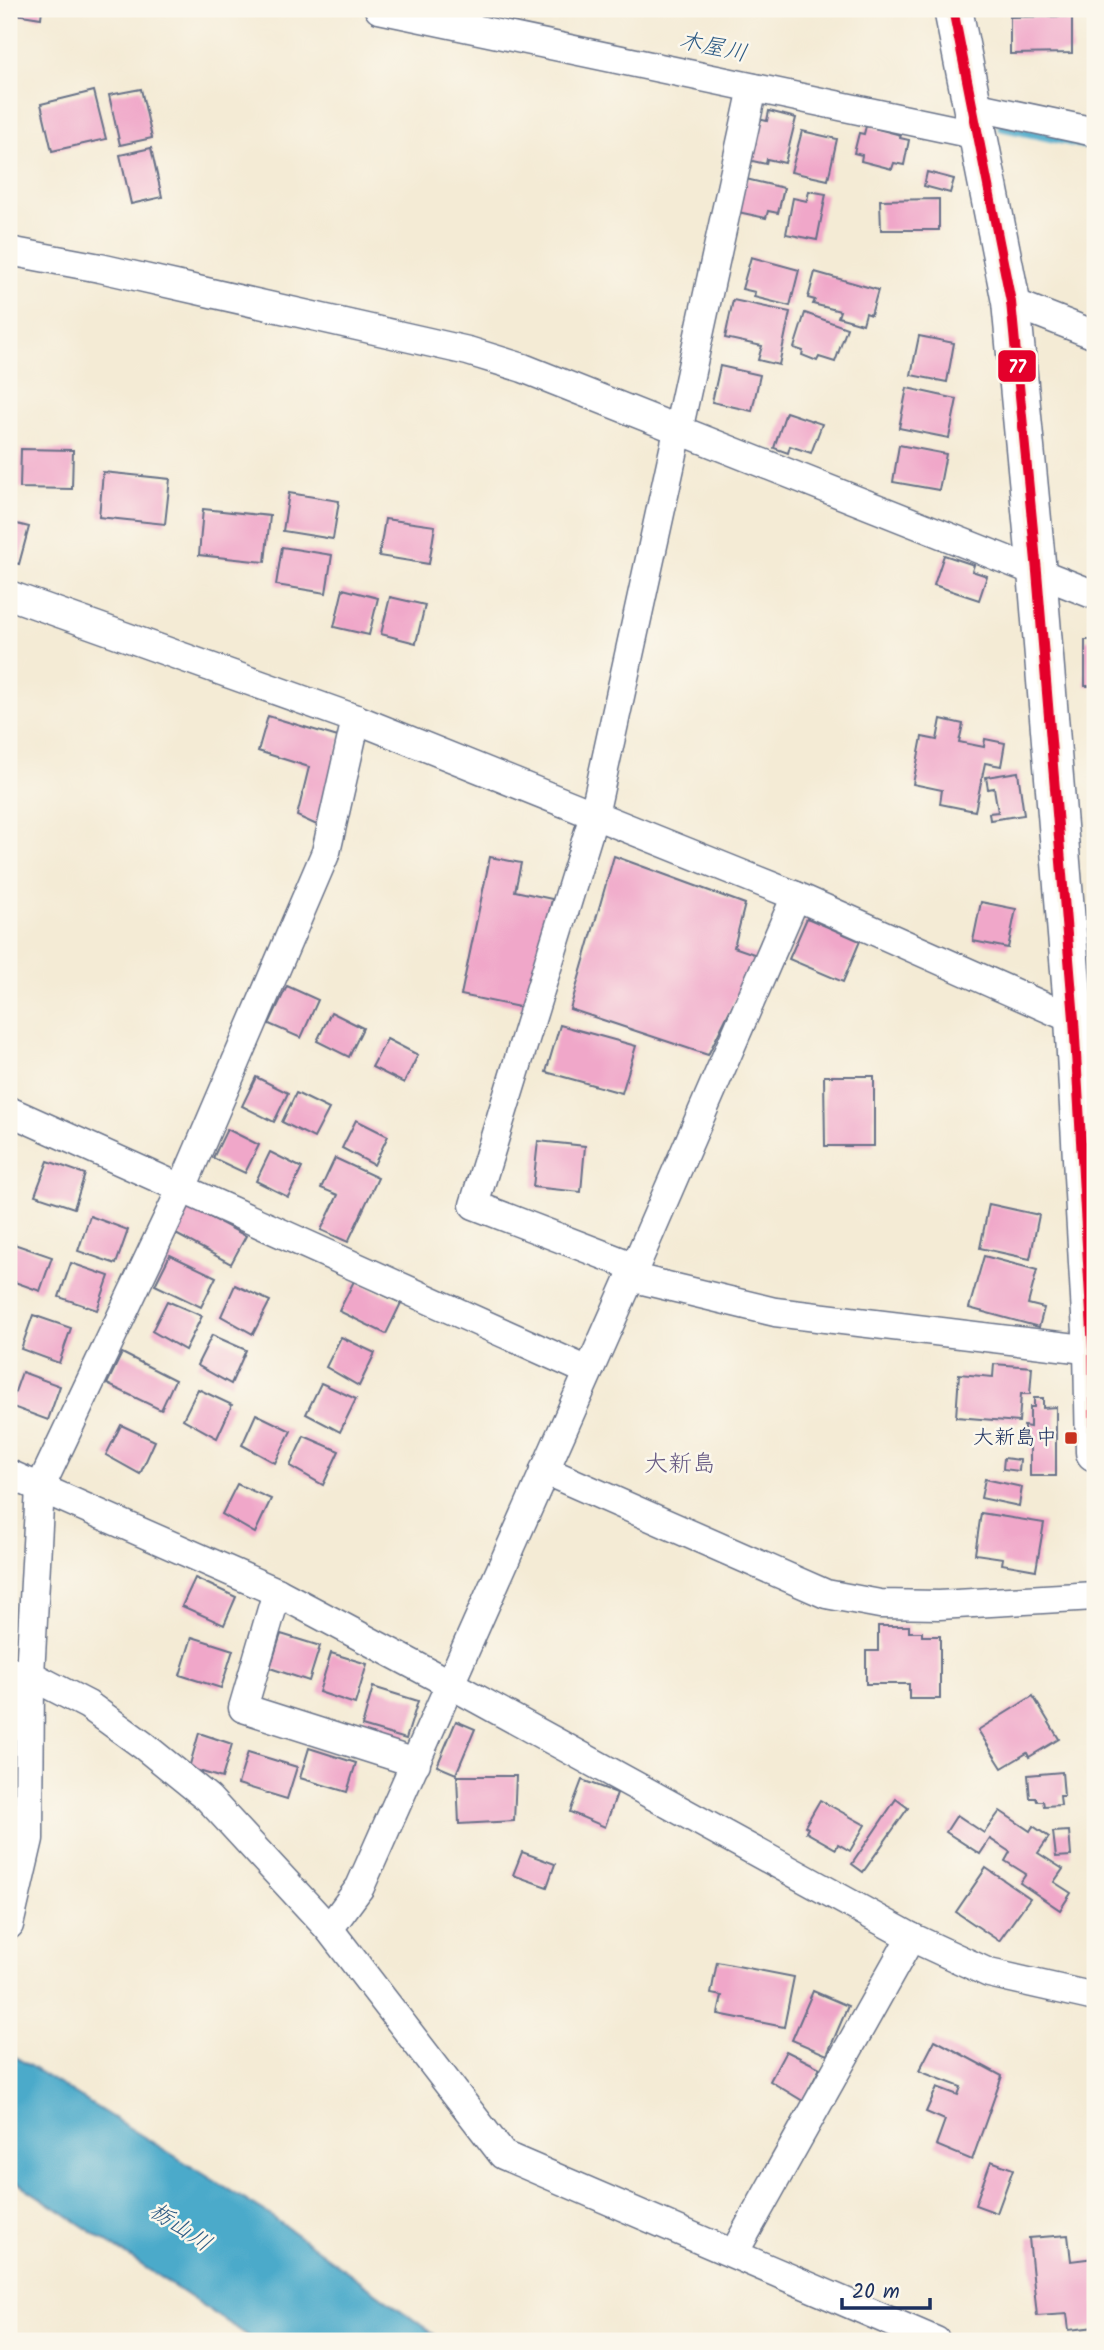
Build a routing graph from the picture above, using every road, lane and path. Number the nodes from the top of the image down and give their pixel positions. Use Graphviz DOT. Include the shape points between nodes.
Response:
graph roads {
  1 [pos="379,9"];
  2 [pos="953,9"];
  3 [pos="753,88"];
  4 [pos="975,120"];
  5 [pos="1095,132"];
  6 [pos="9,251"];
  7 [pos="1011,302"];
  8 [pos="1095,335"];
  9 [pos="680,428"];
  10 [pos="1037,572"];
  11 [pos="9,595"];
  12 [pos="1095,595"];
  13 [pos="356,719"];
  14 [pos="594,815"];
  15 [pos="796,896"];
  16 [pos="1085,1024"];
  17 [pos="9,1111"];
  18 [pos="181,1188"];
  19 [pos="632,1273"];
  20 [pos="1093,1350"];
  21 [pos="588,1371"];
  22 [pos="1095,1452"];
  23 [pos="544,1470"];
  24 [pos="9,1474"];
  25 [pos="40,1488"];
  26 [pos="276,1592"];
  27 [pos="1095,1596"];
  28 [pos="19,1673"];
  29 [pos="450,1685"];
  30 [pos="415,1763"];
  31 [pos="9,1924"];
  32 [pos="329,1929"];
  33 [pos="911,1937"];
  34 [pos="1095,1997"];
  35 [pos="734,2253"];
  36 [pos="936,2341"];
  1 -- 3 [label="street"];
  2 -- 4 [label="street"];
  3 -- 4 [label="street"];
  3 -- 9 [label="street"];
  4 -- 5 [label="street"];
  4 -- 7 [label="street"];
  6 -- 9 [label="street" via="468,351"];
  7 -- 8 [label="street"];
  7 -- 10 [label="street"];
  9 -- 10 [label="street"];
  9 -- 14 [label="street"];
  10 -- 12 [label="street"];
  10 -- 16 [label="street"];
  11 -- 13 [label="street"];
  13 -- 14 [label="street"];
  13 -- 18 [label="street" via="326,852"];
  14 -- 15 [label="street"];
  14 -- 19 [label="street" via="474,1205"];
  15 -- 16 [label="street"];
  15 -- 19 [label="street"];
  16 -- 20 [label="street"];
  17 -- 18 [label="street"];
  18 -- 21 [label="street"];
  18 -- 25 [label="street"];
  19 -- 20 [label="street" via="775,1312"];
  19 -- 21 [label="street"];
  20 -- 22 [label="street"];
  21 -- 23 [label="street"];
  23 -- 27 [label="street" via="826,1594 880,1604 939,1605"];
  23 -- 29 [label="street"];
  24 -- 25 [label="street"];
  25 -- 26 [label="street"];
  25 -- 28 [label="street"];
  26 -- 29 [label="street"];
  26 -- 30 [label="street" via="243,1707"];
  28 -- 31 [label="street" via="29,1839"];
  28 -- 32 [label="street" via="88,1705 208,1798"];
  29 -- 30 [label="street"];
  29 -- 33 [label="street"];
  30 -- 32 [label="street" via="360,1887"];
  32 -- 35 [label="street" via="503,2155"];
  33 -- 34 [label="street" via="989,1973"];
  33 -- 35 [label="street"];
  35 -- 36 [label="street"];
}
